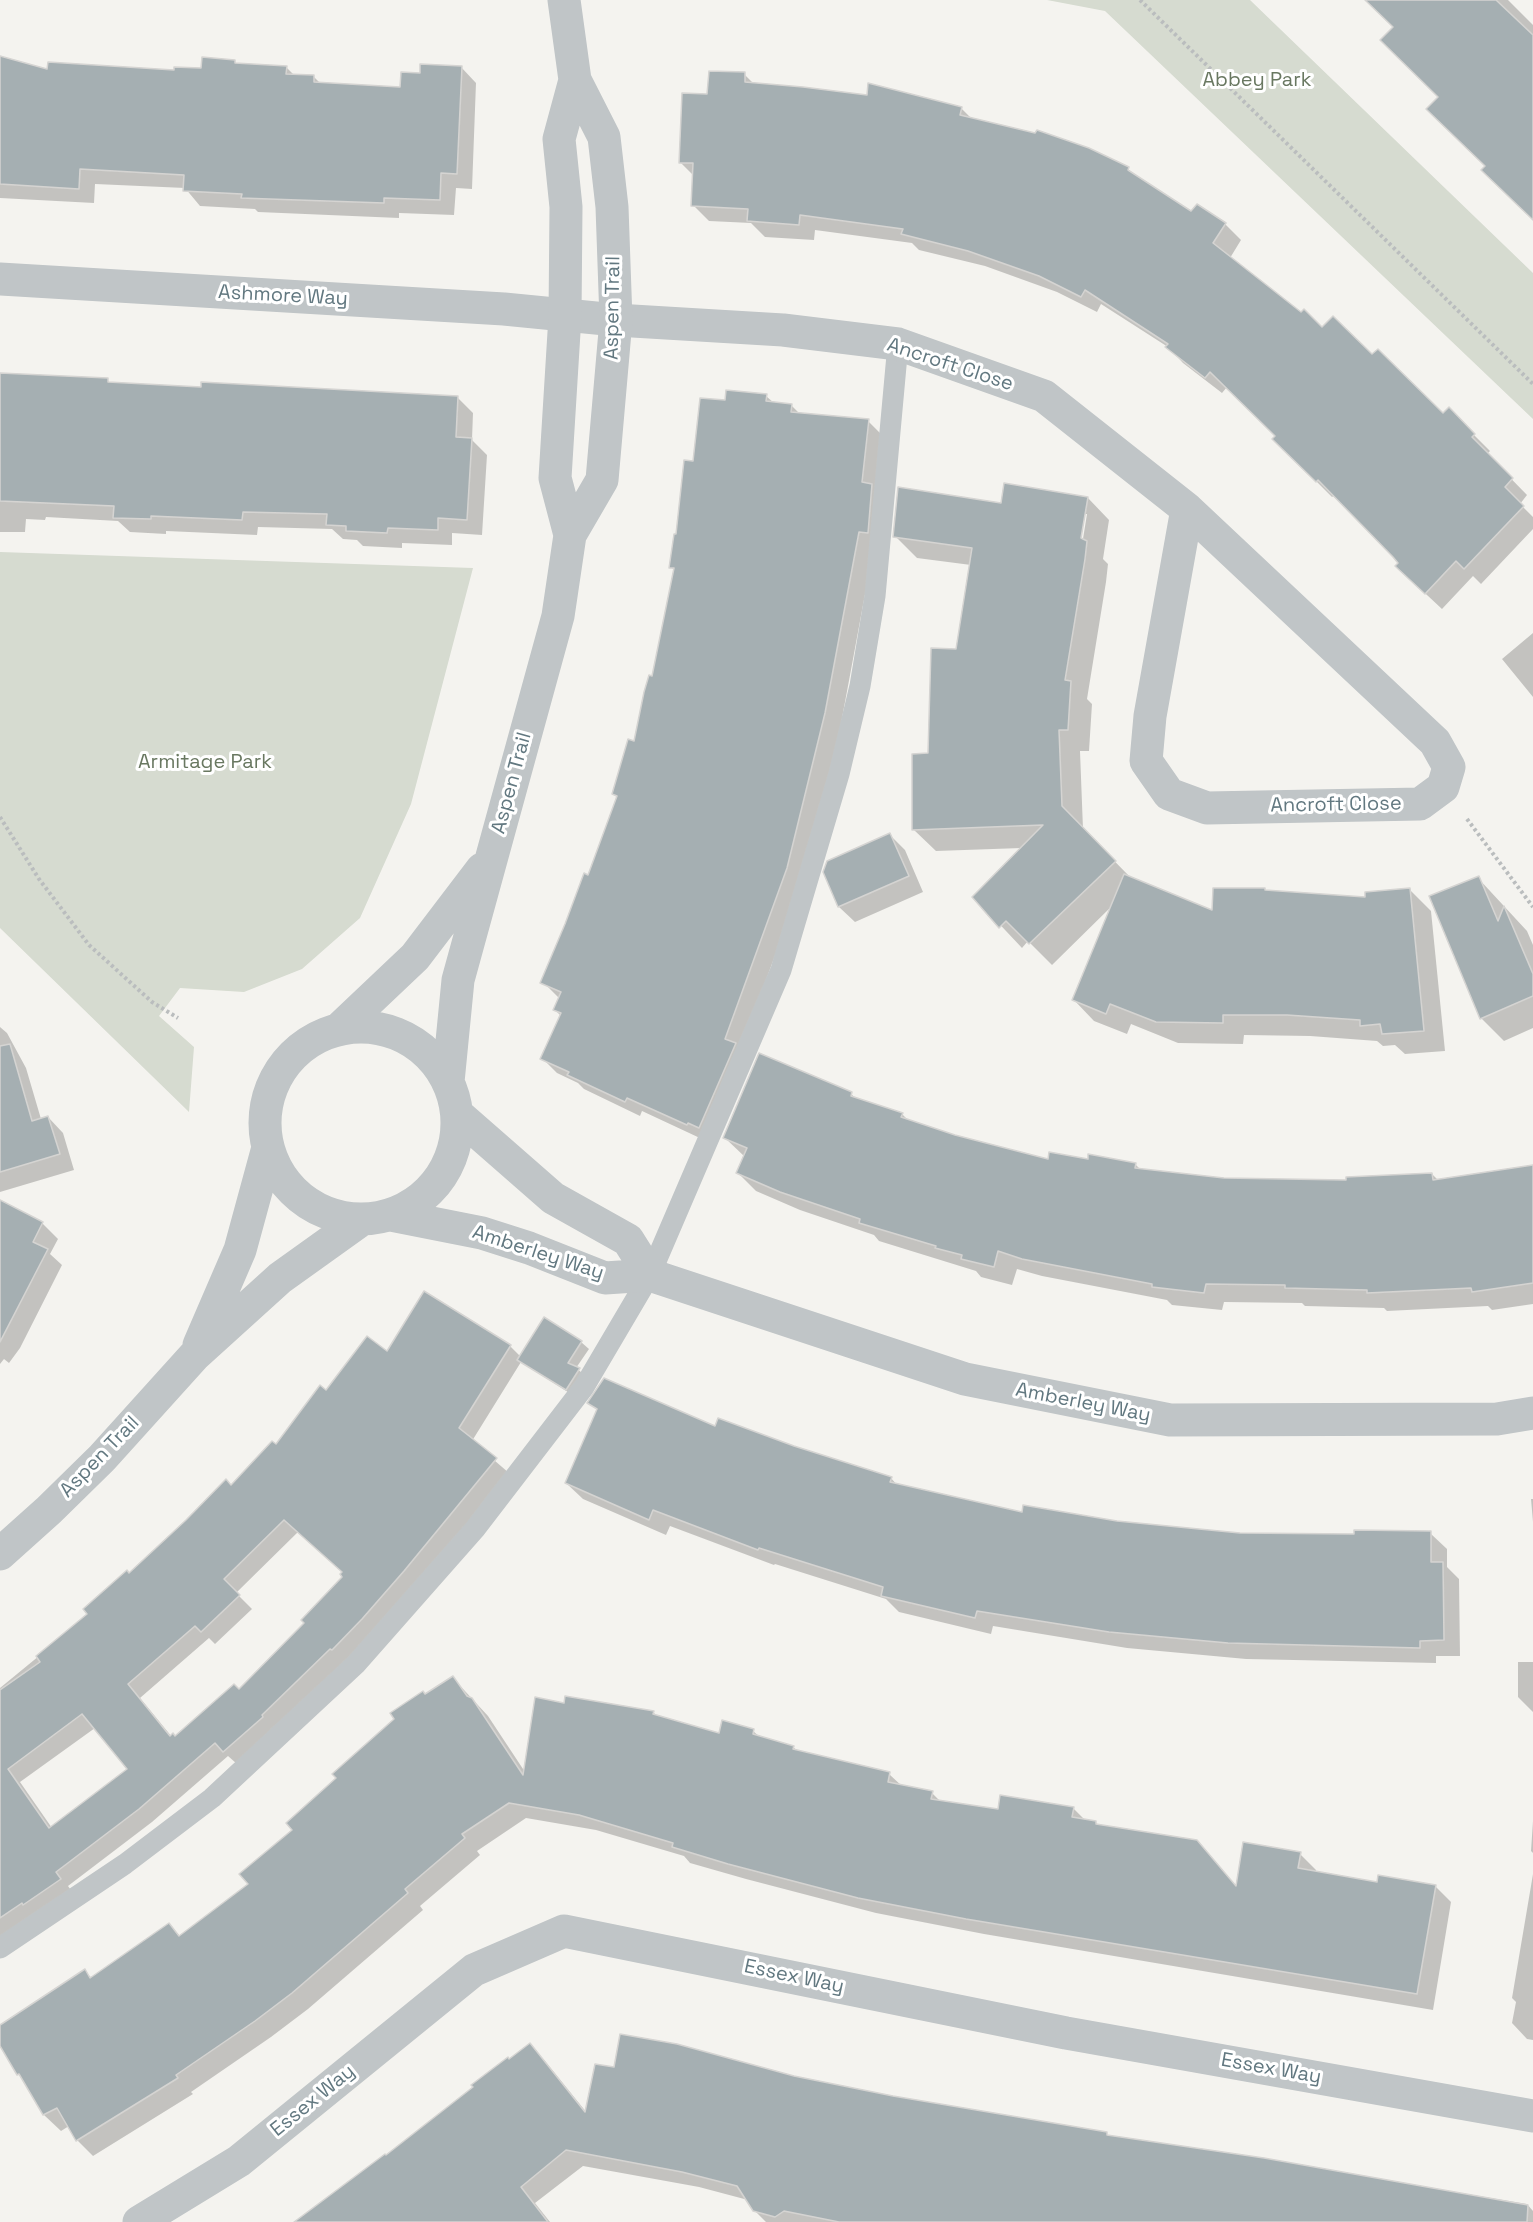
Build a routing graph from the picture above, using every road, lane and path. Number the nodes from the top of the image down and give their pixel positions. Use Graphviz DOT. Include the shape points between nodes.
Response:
graph roads {
  1 [pos="564,0"];
  2 [pos="1140,0"];
  3 [pos="575,80"];
  4 [pos="0,279"];
  5 [pos="565,316"];
  6 [pos="616,320"];
  7 [pos="898,344"];
  8 [pos="1533,384"];
  9 [pos="1187,510"];
  10 [pos="570,535"];
  11 [pos="1443,787"];
  12 [pos="0,818"];
  13 [pos="492,856"];
  14 [pos="1533,907"];
  15 [pos="178,1018"];
  16 [pos="339,1029"];
  17 [pos="448,1082"];
  18 [pos="457,1114"];
  19 [pos="267,1151"];
  20 [pos="376,1218"];
  21 [pos="650,1275"];
  22 [pos="195,1355"];
  23 [pos="1533,1413"];
  24 [pos="0,1554"];
  25 [pos="0,1948"];
  26 [pos="1533,2116"];
  27 [pos="140,2222"];
  1 -- 3 [label="street, Aspen Trail"];
  2 -- 8 [label="path"];
  3 -- 5 [label="street, Aspen Trail" via="559,139 566,207"];
  3 -- 6 [label="street, Aspen Trail" via="604,137 612,207"];
  4 -- 5 [label="street, Ashmore Way"];
  5 -- 6 [label="street, Ancroft Close"];
  5 -- 10 [label="street, Aspen Trail" via="555,478"];
  6 -- 7 [label="street, Ancroft Close" via="783,330"];
  6 -- 10 [label="street, Aspen Trail" via="602,480"];
  7 -- 9 [label="street, Ancroft Close" via="1044,396"];
  7 -- 21 [label="lane" via="875,596 860,686 839,774 782,970"];
  9 -- 11 [label="street, Ancroft Close" via="1435,742 1449,767"];
  9 -- 11 [label="street, Ancroft Close" via="1150,716 1146,761 1169,795 1207,808 1420,804"];
  10 -- 13 [label="street, Aspen Trail" via="558,616"];
  11 -- 14 [label="path"];
  12 -- 15 [label="path" via="39,879 89,945 153,1002"];
  13 -- 16 [label="street, Aspen Trail" via="415,957"];
  13 -- 17 [label="street, Aspen Trail" via="458,980"];
  16 -- 17 [label="street, Aspen Trail" via="371,1027 403,1036 430,1055"];
  16 -- 19 [label="street, Aspen Trail" via="308,1042 285,1063 270,1089 264,1120"];
  17 -- 18 [label="street, Aspen Trail"];
  18 -- 20 [label="street, Aspen Trail" via="454,1146 441,1176 419,1201"];
  18 -- 21 [label="street" via="554,1198 628,1240"];
  19 -- 20 [label="street, Aspen Trail" via="281,1179 303,1201 330,1215"];
  19 -- 22 [label="street, Aspen Trail" via="240,1250"];
  20 -- 21 [label="street, Amberley Way" via="482,1233 605,1278"];
  20 -- 22 [label="street, Aspen Trail" via="280,1278"];
  21 -- 23 [label="street, Amberley Way" via="965,1379 1170,1420 1497,1419"];
  21 -- 25 [label="lane" via="584,1387 475,1529 356,1664 212,1798 125,1864"];
  22 -- 24 [label="street, Aspen Trail" via="102,1458"];
  26 -- 27 [label="street, Essex Way" via="1066,2033 564,1931 474,1970 239,2161"];
}
